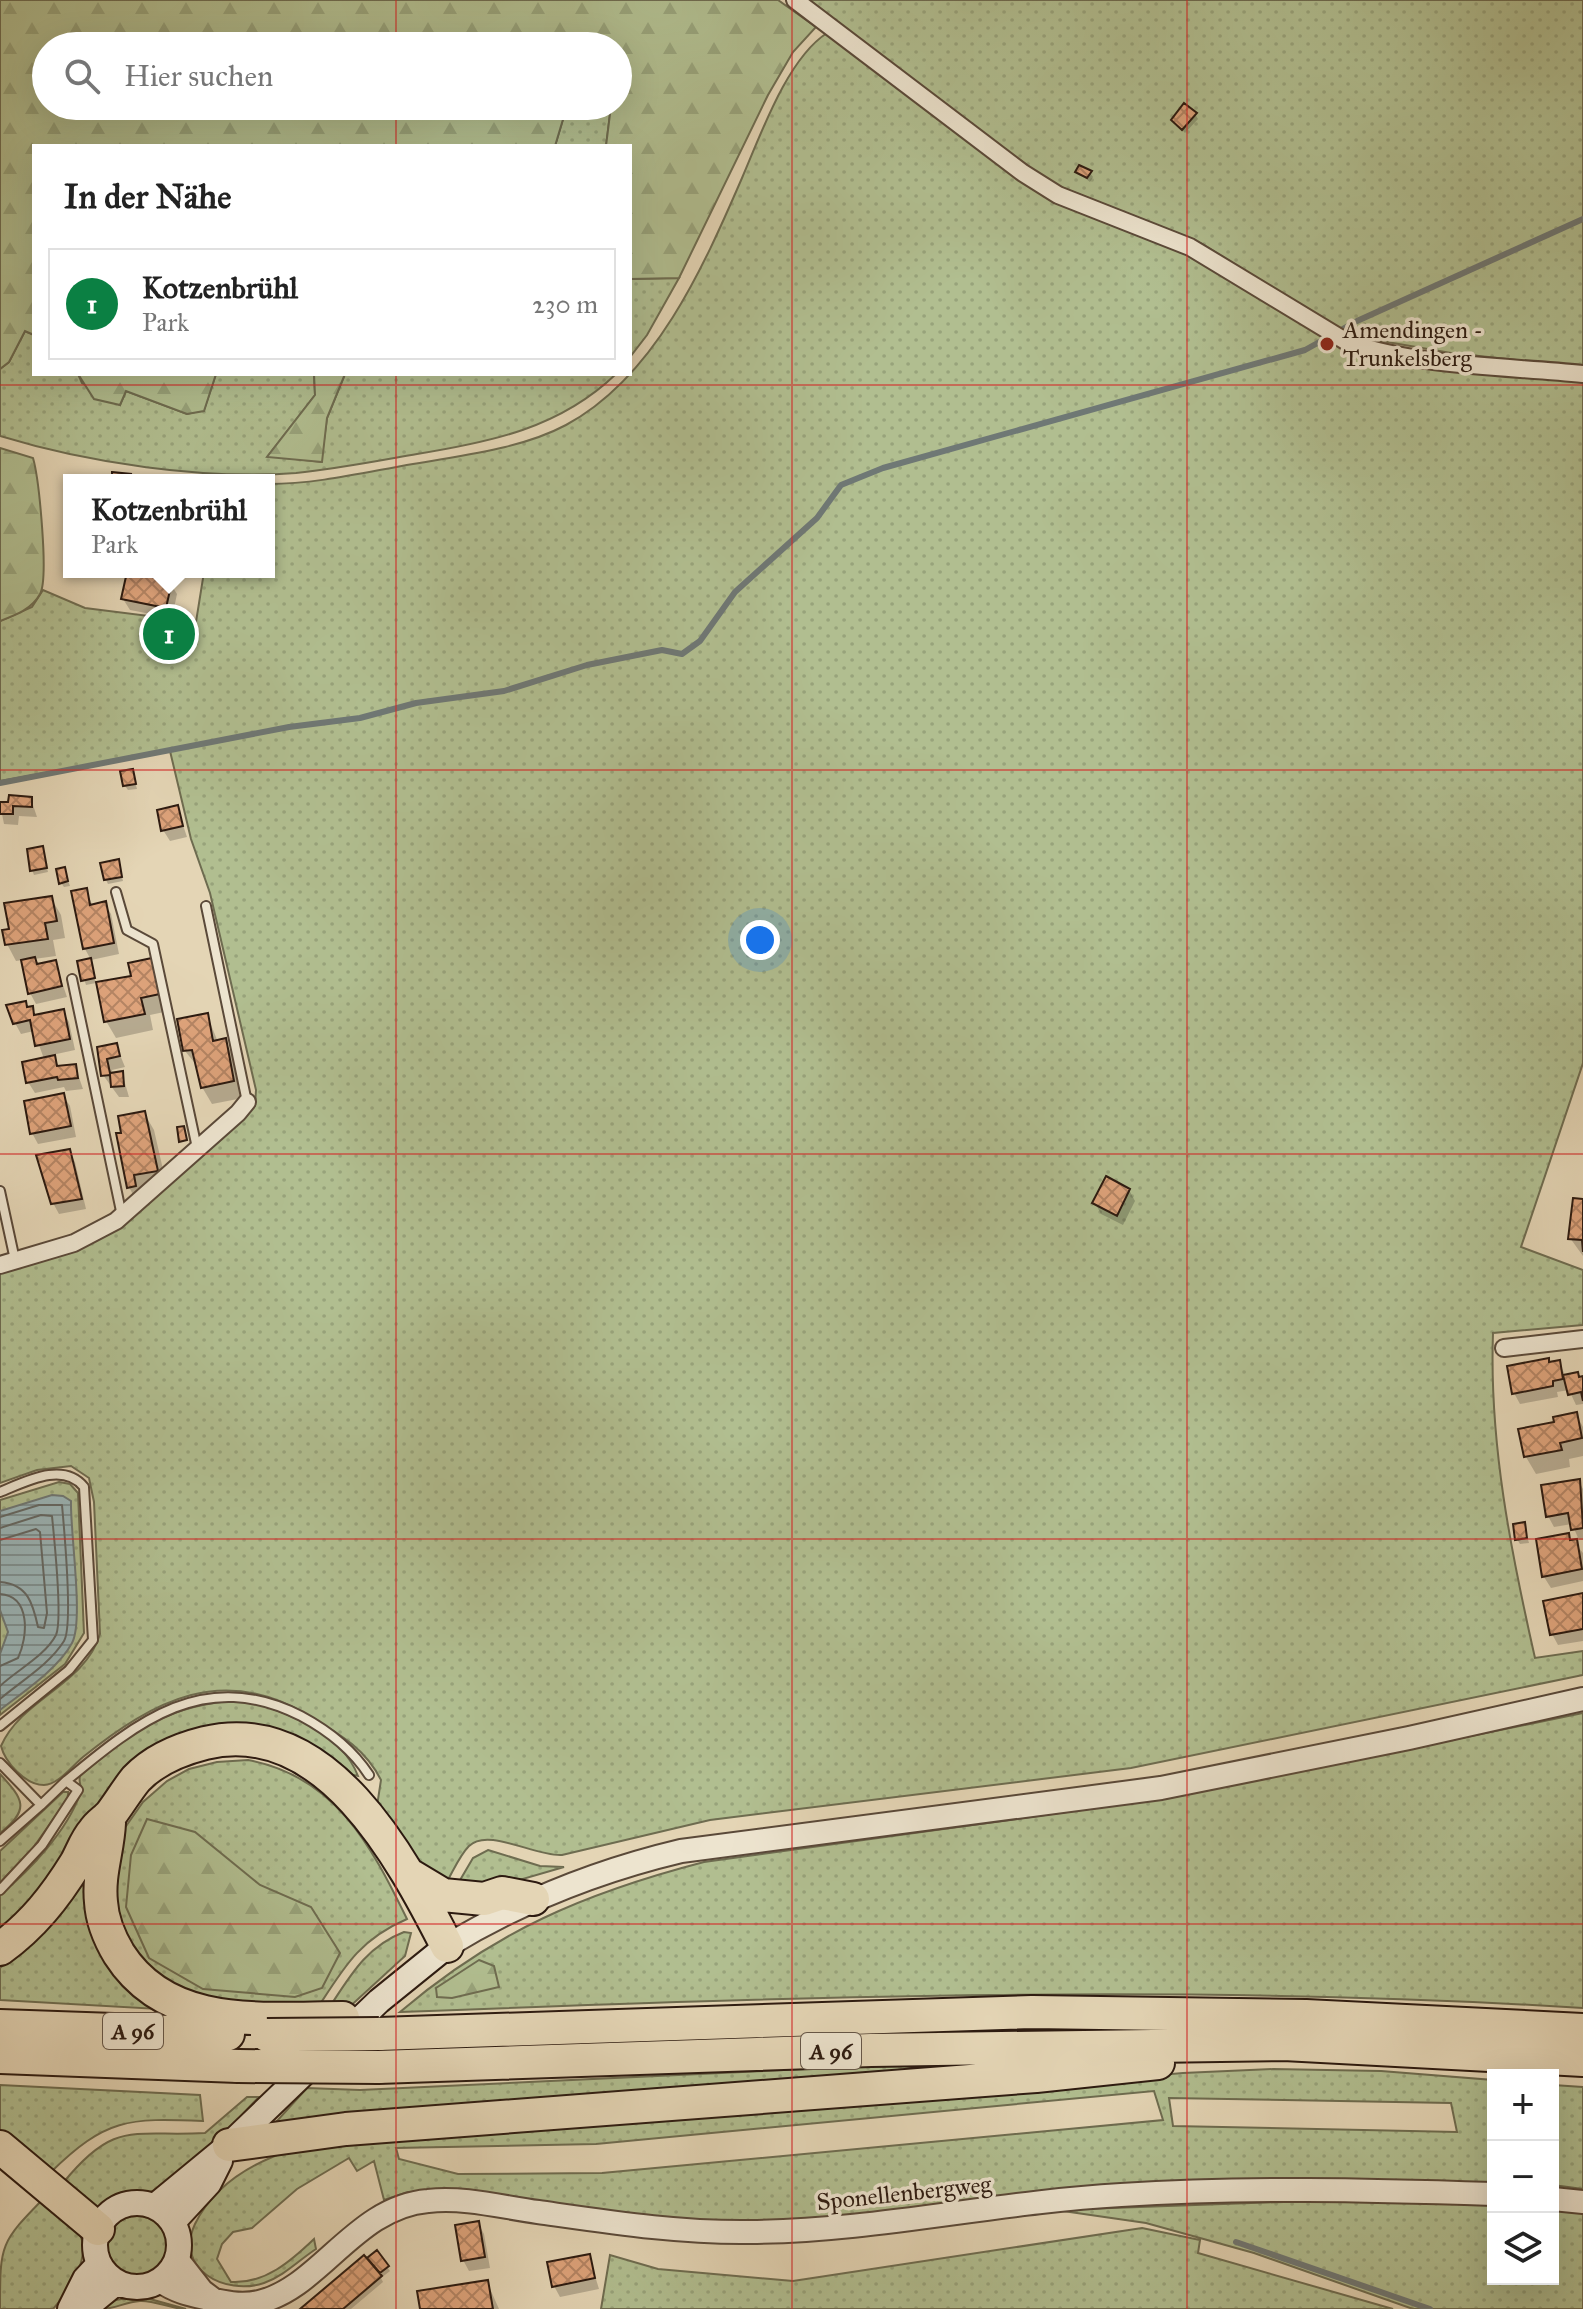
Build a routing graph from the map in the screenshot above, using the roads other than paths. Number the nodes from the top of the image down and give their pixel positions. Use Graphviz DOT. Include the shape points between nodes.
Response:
graph roads {
  1 [pos="795,0"];
  2 [pos="1583,374"];
  3 [pos="116,892"];
  4 [pos="206,906"];
  5 [pos="72,979"];
  6 [pos="247,1102"];
  7 [pos="197,1149"];
  8 [pos="0,1191"];
  9 [pos="122,1216"];
  10 [pos="8,1263"];
  11 [pos="1583,1339"];
  12 [pos="1504,1348"];
  13 [pos="0,1492"];
  14 [pos="1583,1699"];
  15 [pos="0,1726"];
  16 [pos="0,1763"];
  17 [pos="369,1775"];
  18 [pos="66,1781"];
  19 [pos="41,1805"];
  20 [pos="110,1816"];
  21 [pos="0,1841"];
  22 [pos="405,1872"];
  23 [pos="0,1890"];
  24 [pos="533,1899"];
  25 [pos="447,1946"];
  26 [pos="0,1949"];
  27 [pos="0,2026"];
  28 [pos="274,2026"];
  29 [pos="1583,2030"];
  30 [pos="1284,2044"];
  31 [pos="0,2057"];
  32 [pos="1583,2060"];
  33 [pos="229,2145"];
  34 [pos="0,2147"];
  35 [pos="1487,2194"];
  36 [pos="1559,2200"];
  37 [pos="1583,2202"];
  38 [pos="164,2214"];
  39 [pos="98,2229"];
  40 [pos="177,2259"];
  41 [pos="99,2264"];
  42 [pos="160,2281"];
  43 [pos="117,2282"];
  44 [pos="214,2300"];
  45 [pos="240,2307"];
  46 [pos="70,2309"];
  47 [pos="84,2309"];
  1 -- 2 [label="street" via="1032,179 1058,195 1190,247 1347,342 1440,360"];
  3 -- 7 [label="lane" via="127,930 153,944"];
  4 -- 6 [label="lane"];
  5 -- 9 [label="lane"];
  6 -- 7 [label="street"];
  7 -- 9 [label="street"];
  8 -- 10 [label="lane"];
  9 -- 10 [label="street" via="82,1239"];
  11 -- 12 [label="street"];
  13 -- 15 [label="lane" via="60,1474 84,1487 93,1622 88,1650"];
  14 -- 24 [label="street" via="1161,1788 681,1851 630,1863"];
  16 -- 19 [label="lane"];
  17 -- 18 [label="lane" via="354,1751 309,1720 274,1702 237,1695 160,1712 130,1729"];
  18 -- 19 [label="lane"];
  18 -- 23 [label="lane" via="78,1790 70,1807"];
  19 -- 21 [label="lane"];
  20 -- 22 [label="highway" via="157,1762 188,1747 249,1740 309,1759 333,1777"];
  20 -- 26 [label="highway" via="94,1830 46,1908"];
  20 -- 28 [label="highway" via="101,1903 113,1944 127,1967 189,2010"];
  22 -- 24 [label="highway" via="443,1895 484,1899 502,1893"];
  22 -- 25 [label="highway"];
  24 -- 25 [label="street"];
  25 -- 33 [label="main road" via="379,2001"];
  27 -- 28 [label="highway, A 96"];
  28 -- 29 [label="highway, A 96" via="343,2018 394,2034 1032,2012 1351,2017"];
  30 -- 31 [label="highway, A 96, bridge" via="886,2049 378,2067"];
  30 -- 32 [label="highway, A 96"];
  30 -- 33 [label="highway, A 96" via="1126,2067 346,2129"];
  33 -- 38 [label="main road"];
  34 -- 39 [label="highway"];
  35 -- 45 [label="street, Sponellenbergweg" via="1122,2195 862,2226 749,2232 661,2229 480,2202 427,2201 388,2213 284,2291"];
  36 -- 37 [label="street"];
  38 -- 39 [label="main road" via="132,2203 117,2207"];
  38 -- 40 [label="main road" via="179,2243"];
  39 -- 41 [label="main road" via="94,2243"];
  40 -- 42 [label="main road"];
  40 -- 44 [label="street"];
  41 -- 43 [label="main road"];
  41 -- 46 [label="main road"];
  42 -- 43 [label="main road" via="132,2287"];
  42 -- 44 [label="street" via="175,2292"];
  43 -- 47 [label="main road"];
  44 -- 45 [label="street"];
}
